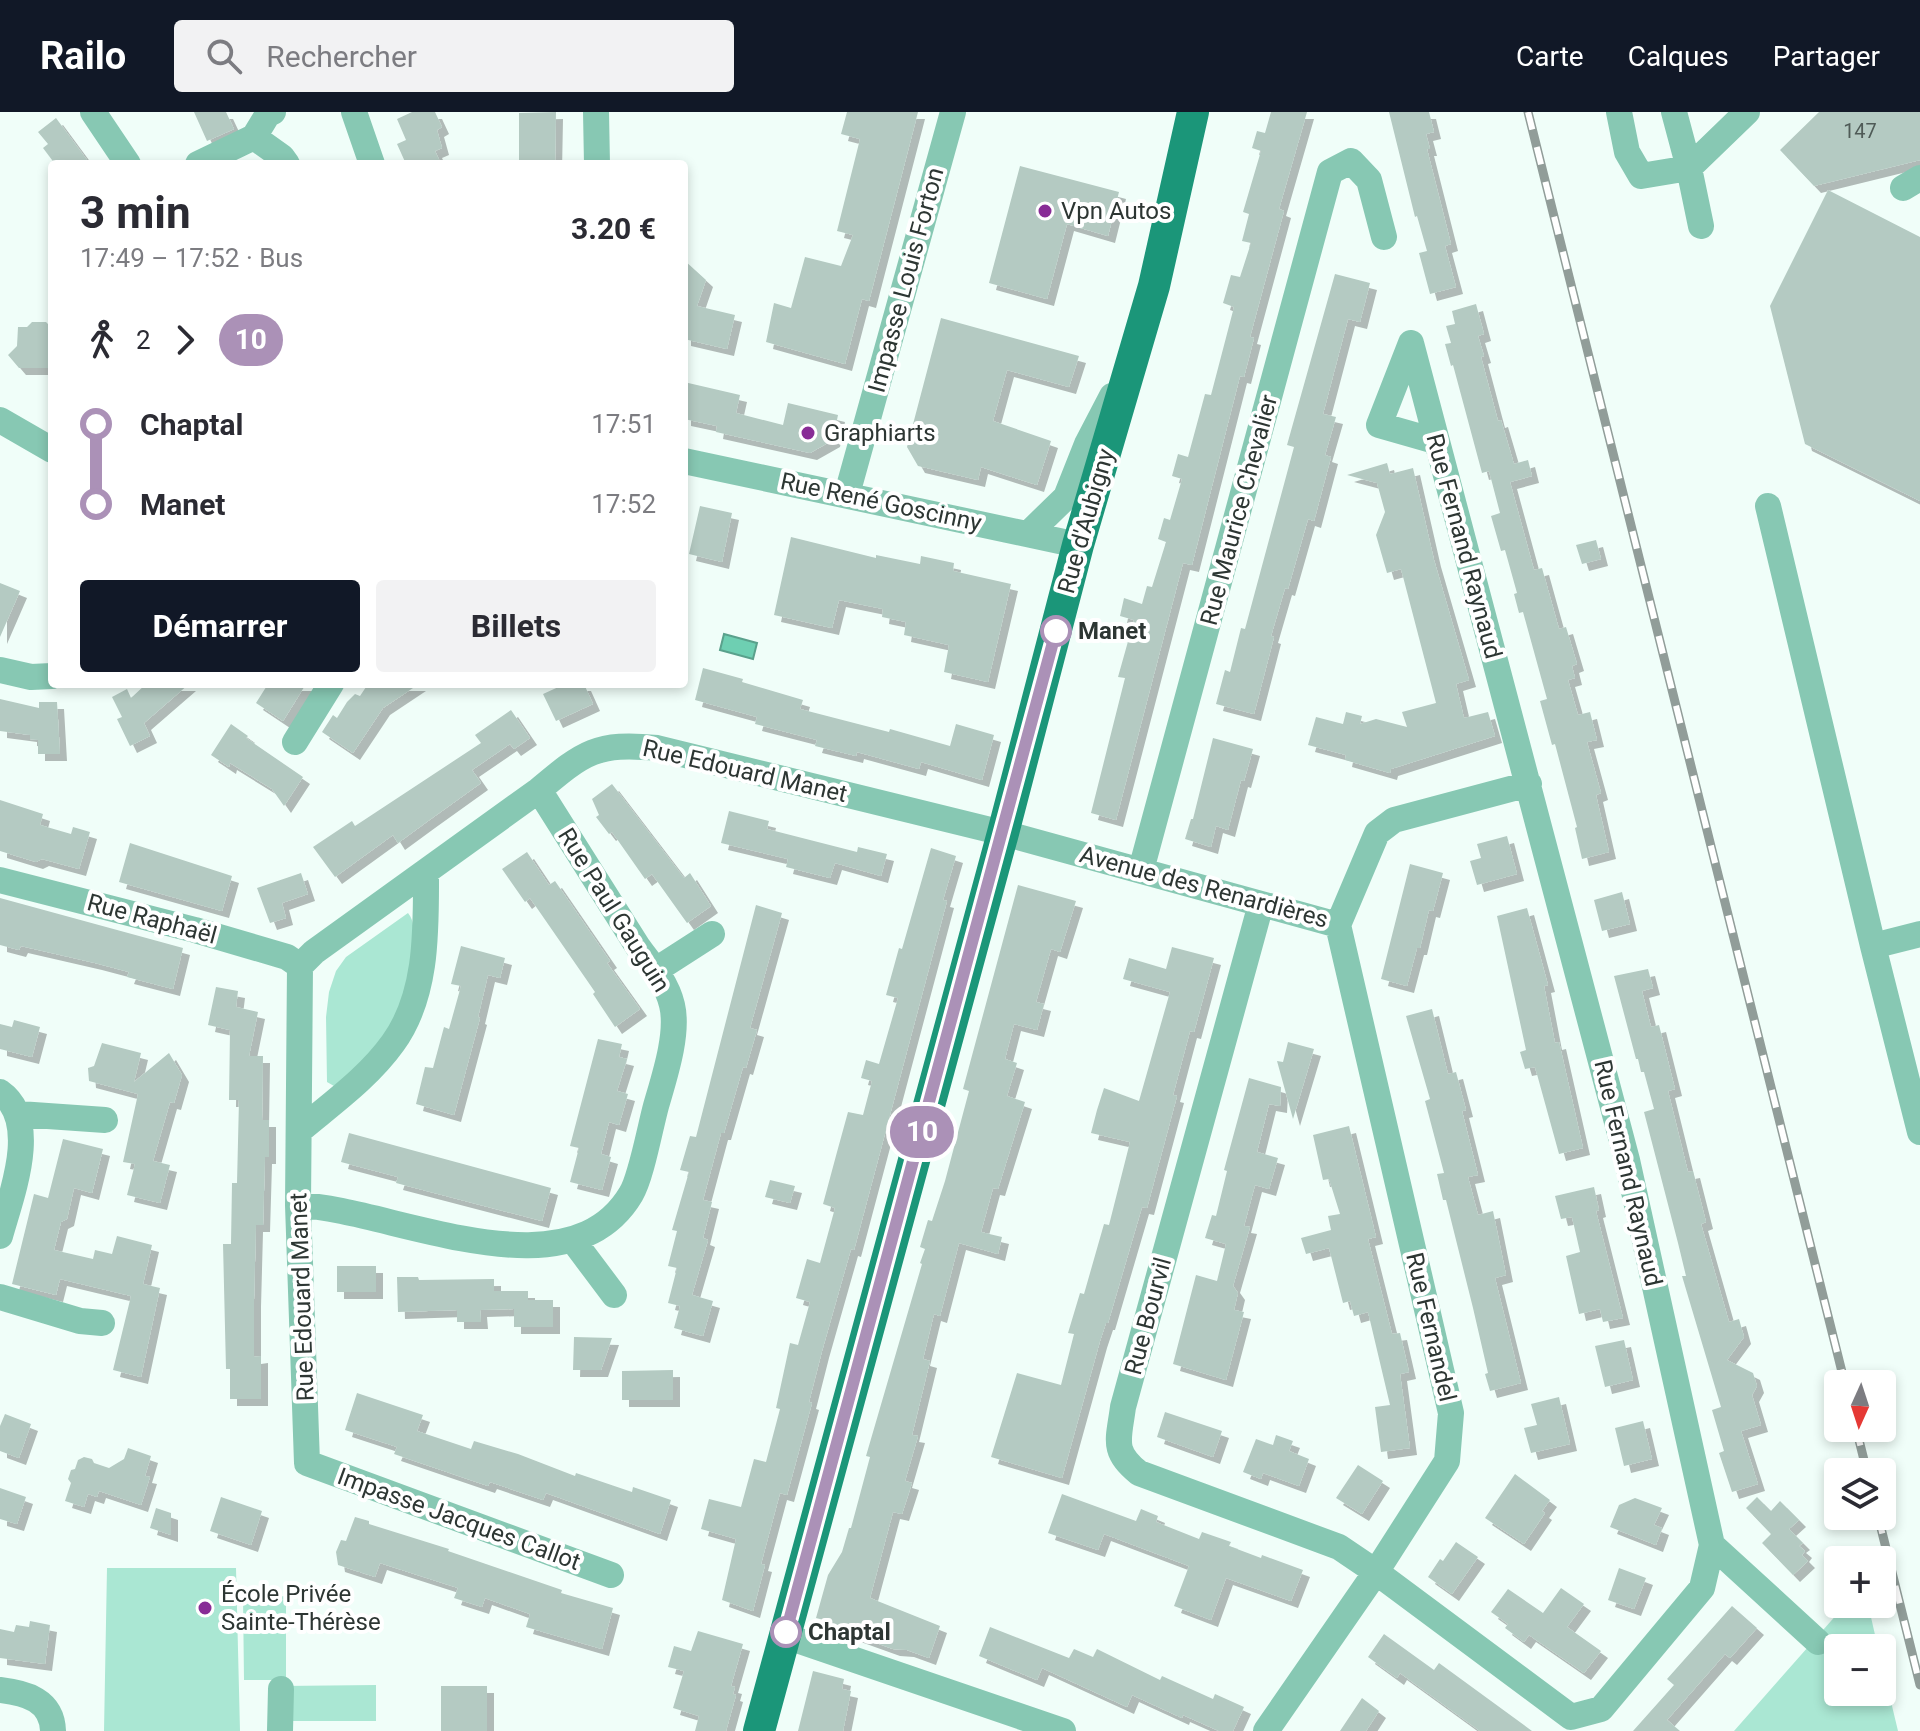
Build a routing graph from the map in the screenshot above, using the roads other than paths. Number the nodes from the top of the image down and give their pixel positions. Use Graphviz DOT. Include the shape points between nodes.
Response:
graph roads {
  1 [pos="93,112"];
  2 [pos="273,112"];
  3 [pos="354,112"];
  4 [pos="596,112"];
  5 [pos="953,112"];
  6 [pos="1193,112"];
  7 [pos="1215,112"];
  8 [pos="1619,112"];
  9 [pos="1674,112"];
  10 [pos="1747,112"];
  11 [pos="254,137"];
  12 [pos="125,160"];
  13 [pos="206,160"];
  14 [pos="284,160"];
  15 [pos="371,160"];
  16 [pos="597,160"];
  17 [pos="1689,168"];
  18 [pos="1701,226"];
  19 [pos="1384,237"];
  20 [pos="1154,286"];
  21 [pos="1133,357"];
  22 [pos="0,420"];
  23 [pos="1435,441"];
  24 [pos="48,448"];
  25 [pos="688,462"];
  26 [pos="847,494"];
  27 [pos="1768,506"];
  28 [pos="1028,534"];
  29 [pos="1078,545"];
  30 [pos="0,670"];
  31 [pos="48,676"];
  32 [pos="329,688"];
  33 [pos="295,742"];
  34 [pos="1529,784"];
  35 [pos="539,790"];
  36 [pos="1003,833"];
  37 [pos="1141,870"];
  38 [pos="426,872"];
  39 [pos="0,880"];
  40 [pos="1261,904"];
  41 [pos="1338,925"];
  42 [pos="712,934"];
  43 [pos="1920,934"];
  44 [pos="1873,946"];
  45 [pos="300,966"];
  46 [pos="656,970"];
  47 [pos="0,1092"];
  48 [pos="19,1114"];
  49 [pos="105,1120"];
  50 [pos="299,1131"];
  51 [pos="1920,1132"];
  52 [pos="298,1205"];
  53 [pos="0,1236"];
  54 [pos="572,1239"];
  55 [pos="614,1295"];
  56 [pos="0,1297"];
  57 [pos="102,1323"];
  58 [pos="307,1463"];
  59 [pos="1712,1545"];
  60 [pos="1376,1572"];
  61 [pos="611,1575"];
  62 [pos="785,1636"];
  63 [pos="1818,1642"];
  64 [pos="281,1689"];
  65 [pos="0,1690"];
  66 [pos="49,1719"];
  67 [pos="1027,1725"];
  68 [pos="280,1731"];
  69 [pos="759,1731"];
  70 [pos="1063,1731"];
  71 [pos="1266,1731"];
  1 -- 12 [label="street"];
  2 -- 11 [label="street"];
  3 -- 15 [label="street"];
  4 -- 16 [label="street"];
  5 -- 26 [label="street, Impasse Louis Forton"];
  6 -- 20 [label="main road, Rue d'Aubigny"];
  7 -- 20 [label="main road, Rue d'Aubigny"];
  8 -- 17 [label="street" via="1627,152 1641,176"];
  9 -- 17 [label="street"];
  10 -- 17 [label="street"];
  11 -- 13 [label="street"];
  11 -- 14 [label="street"];
  17 -- 18 [label="street"];
  19 -- 37 [label="street, Rue Maurice Chevalier" via="1369,180 1351,161 1330,172"];
  20 -- 21 [label="main road, Rue d'Aubigny"];
  21 -- 28 [label="street" via="1066,497"];
  21 -- 29 [label="main road, Rue d'Aubigny"];
  22 -- 24 [label="street"];
  23 -- 23 [label="street, Rue Fernand Raynaud" via="1411,343 1379,425"];
  23 -- 34 [label="street, Rue Fernand Raynaud"];
  25 -- 26 [label="street, Rue René Goscinny"];
  26 -- 28 [label="street, Rue René Goscinny"];
  27 -- 44 [label="street"];
  28 -- 29 [label="street, Rue René Goscinny"];
  29 -- 36 [label="main road, Rue d'Aubigny"];
  30 -- 31 [label="street"];
  32 -- 33 [label="street"];
  34 -- 41 [label="street, Avenue des Renardières" via="1394,820 1377,833"];
  34 -- 59 [label="street, Rue Fernand Raynaud" via="1627,1160"];
  35 -- 36 [label="street, Rue Edouard Manet" via="592,751 634,746"];
  35 -- 38 [label="street, Rue Edouard Manet"];
  35 -- 46 [label="street, Rue Paul Gauguin"];
  36 -- 37 [label="street, Avenue des Renardières"];
  36 -- 62 [label="main road, Rue d'Aubigny"];
  37 -- 40 [label="street, Avenue des Renardières"];
  38 -- 45 [label="street, Rue Edouard Manet"];
  38 -- 50 [label="street" via="426,934 407,1018 365,1075"];
  39 -- 45 [label="street, Rue Raphaël" via="226,939"];
  40 -- 41 [label="street, Avenue des Renardières"];
  40 -- 60 [label="street, Rue Bourvil" via="1123,1407 1117,1449 1139,1473 1339,1547"];
  41 -- 60 [label="street, Rue Fernandel" via="1451,1413 1447,1461"];
  42 -- 46 [label="street"];
  43 -- 44 [label="street"];
  44 -- 51 [label="street"];
  45 -- 50 [label="street, Rue Edouard Manet"];
  46 -- 54 [label="street, Rue Paul Gauguin" via="672,1005 672,1036 632,1193 610,1221"];
  47 -- 48 [label="street"];
  48 -- 49 [label="street"];
  48 -- 53 [label="street" via="17,1171"];
  50 -- 52 [label="street, Rue Edouard Manet"];
  52 -- 54 [label="street, Rue Paul Gauguin" via="325,1206 499,1244 544,1246"];
  52 -- 58 [label="street, Rue Edouard Manet"];
  54 -- 55 [label="street"];
  56 -- 57 [label="street"];
  58 -- 61 [label="street, Impasse Jacques Callot"];
  59 -- 60 [label="street, Rue Fernand Raynaud" via="1702,1588 1601,1709 1571,1717"];
  59 -- 63 [label="street"];
  60 -- 71 [label="street, Rue Fernandel"];
  62 -- 67 [label="street"];
  62 -- 69 [label="main road, Rue d'Aubigny"];
  64 -- 68 [label="street"];
  65 -- 66 [label="street" via="34,1697"];
  67 -- 70 [label="street"];
}
